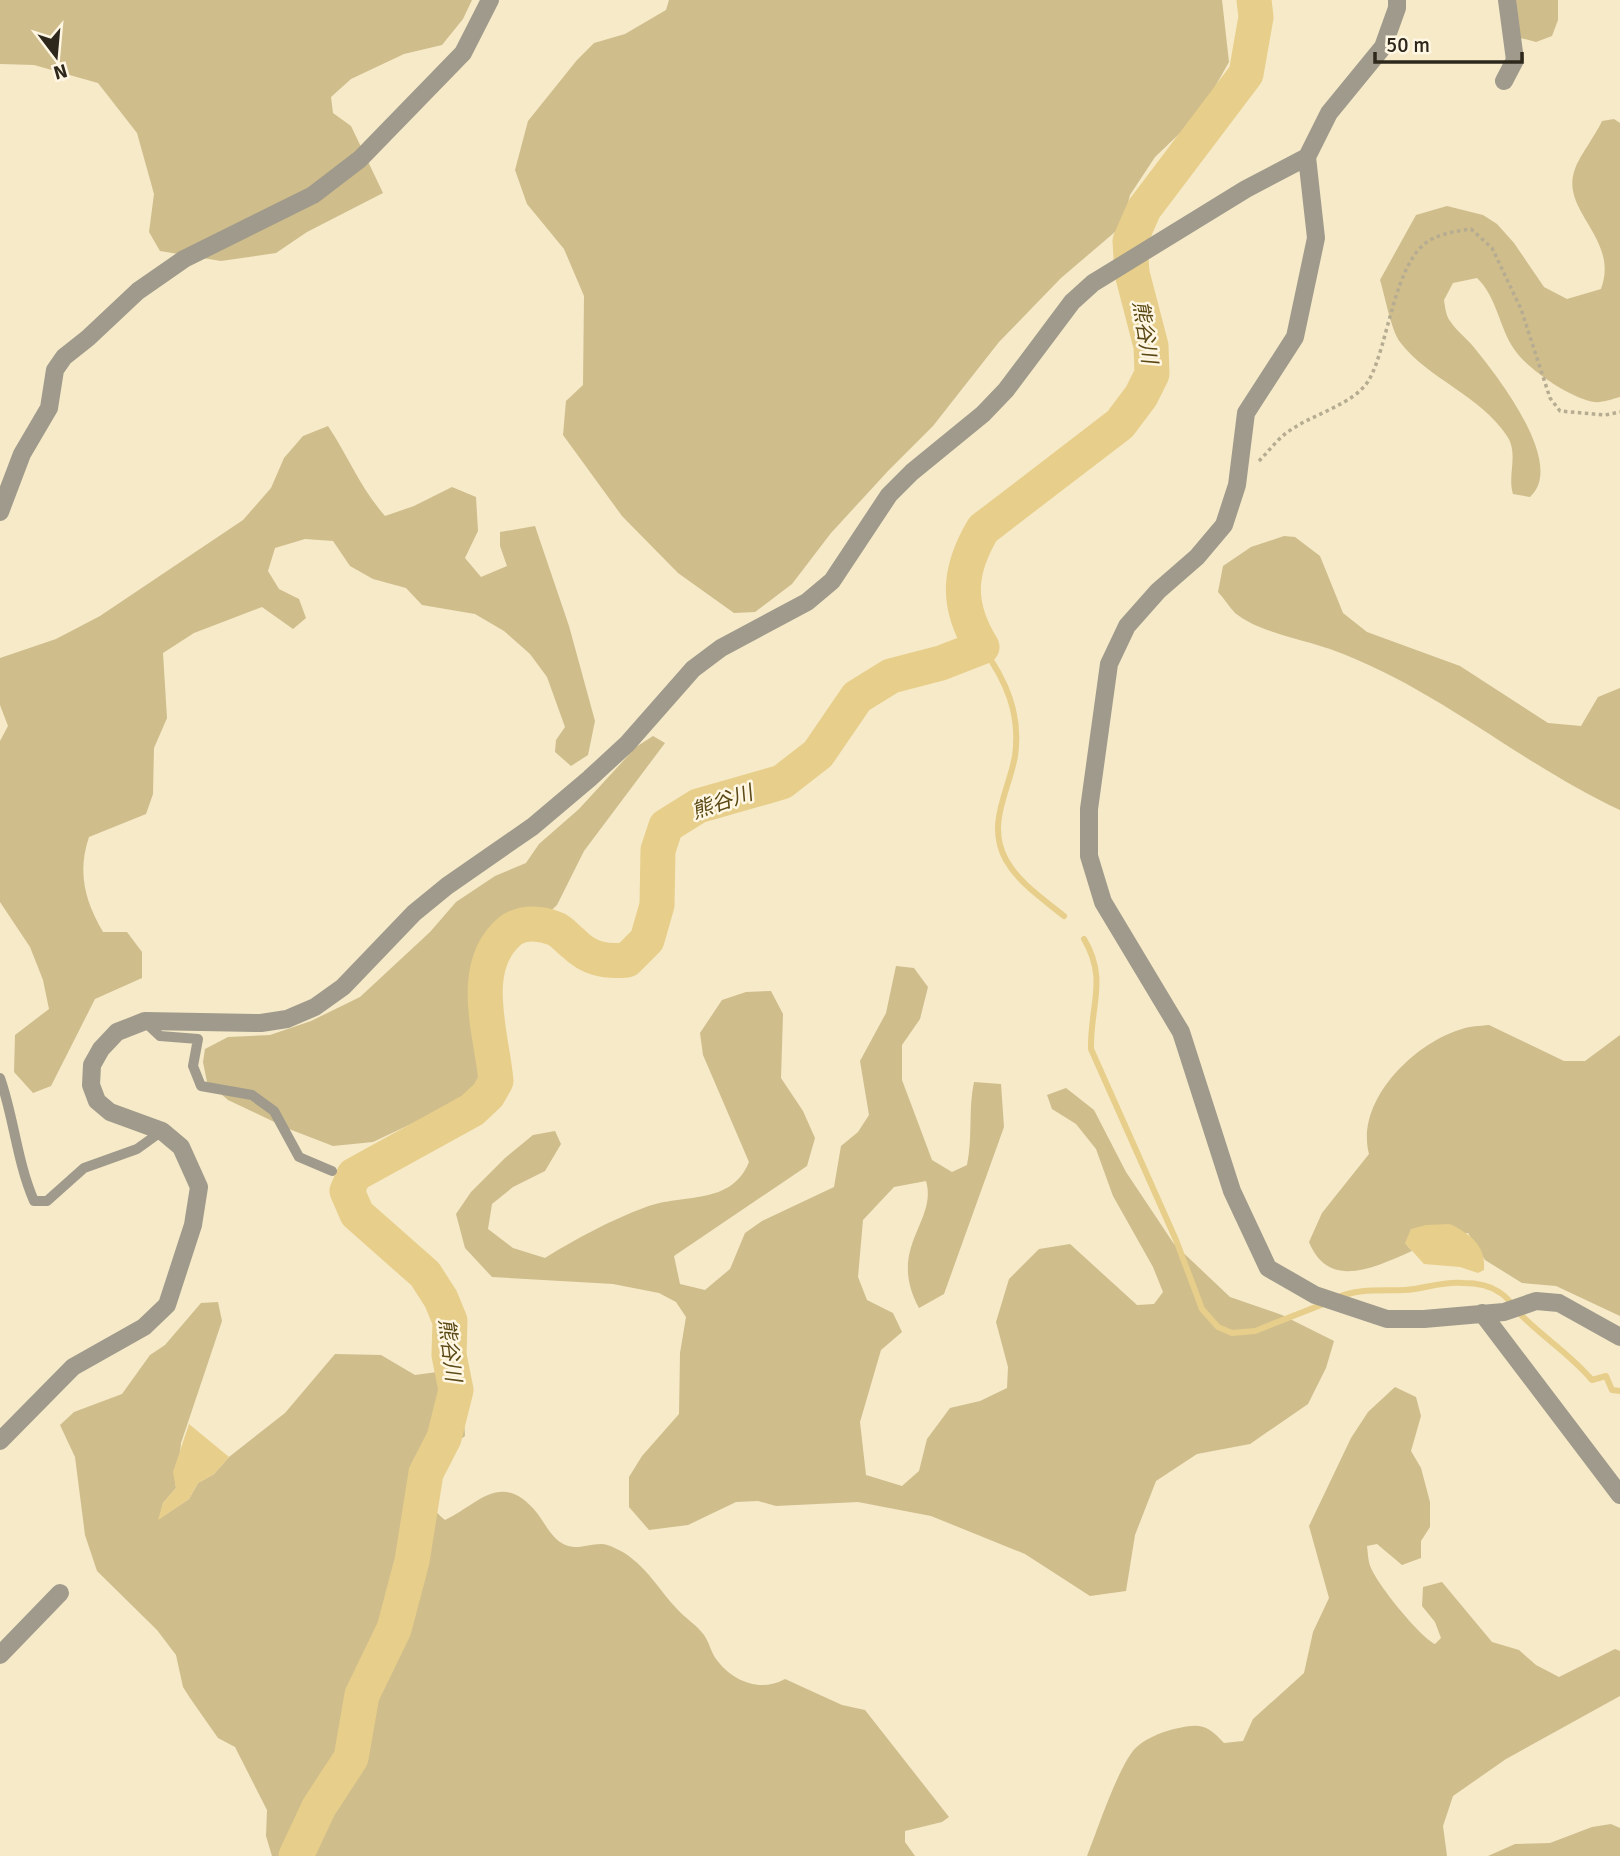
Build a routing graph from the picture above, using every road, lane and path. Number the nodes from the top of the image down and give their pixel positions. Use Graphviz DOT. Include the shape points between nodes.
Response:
graph roads {
  1 [pos="489,0"];
  2 [pos="1397,0"];
  3 [pos="1507,0"];
  4 [pos="1504,81"];
  5 [pos="1307,157"];
  6 [pos="1620,412"];
  7 [pos="1237,485"];
  8 [pos="0,512"];
  9 [pos="145,1021"];
  10 [pos="0,1078"];
  11 [pos="162,1131"];
  12 [pos="332,1171"];
  13 [pos="1482,1313"];
  14 [pos="1620,1337"];
  15 [pos="0,1441"];
  16 [pos="1620,1495"];
  17 [pos="60,1593"];
  18 [pos="0,1655"];
  1 -- 8 [label="street" via="463,53 360,159 313,195 184,260 138,291 64,357 55,370 49,408 22,454"];
  2 -- 5 [label="street" via="1383,47 1329,113"];
  3 -- 4 [label="street" via="1515,60"];
  5 -- 7 [label="street" via="1316,238 1295,337 1245,413"];
  5 -- 9 [label="street" via="1093,282 1072,302 1006,390 890,495 832,581 807,602 721,648 693,669 590,778 532,827 414,913 343,987 287,1019 261,1023"];
  6 -- 7 [label="path" via="1560,411 1550,398 1521,309 1492,248 1471,229 1446,233 1427,242 1404,274 1369,380 1353,399 1321,411 1284,434"];
  7 -- 13 [label="street" via="1224,525 1127,626 1109,664 1088,809 1089,856 1103,902 1181,1032 1232,1191 1268,1268 1315,1295 1359,1311 1399,1319"];
  9 -- 11 [label="street" via="117,1032 100,1049 92,1065 91,1085 97,1101 110,1112"];
  9 -- 12 [label="lane" via="160,1036 198,1039 194,1066 201,1086 252,1095 274,1111 299,1157"];
  10 -- 11 [label="lane" via="34,1201 47,1201 84,1168 137,1149"];
  11 -- 15 [label="street" via="181,1147 199,1186 193,1225 167,1305 144,1326 73,1367"];
  13 -- 14 [label="street" via="1504,1312 1536,1301 1559,1303"];
  13 -- 16 [label="street"];
  17 -- 18 [label="street"];
}
